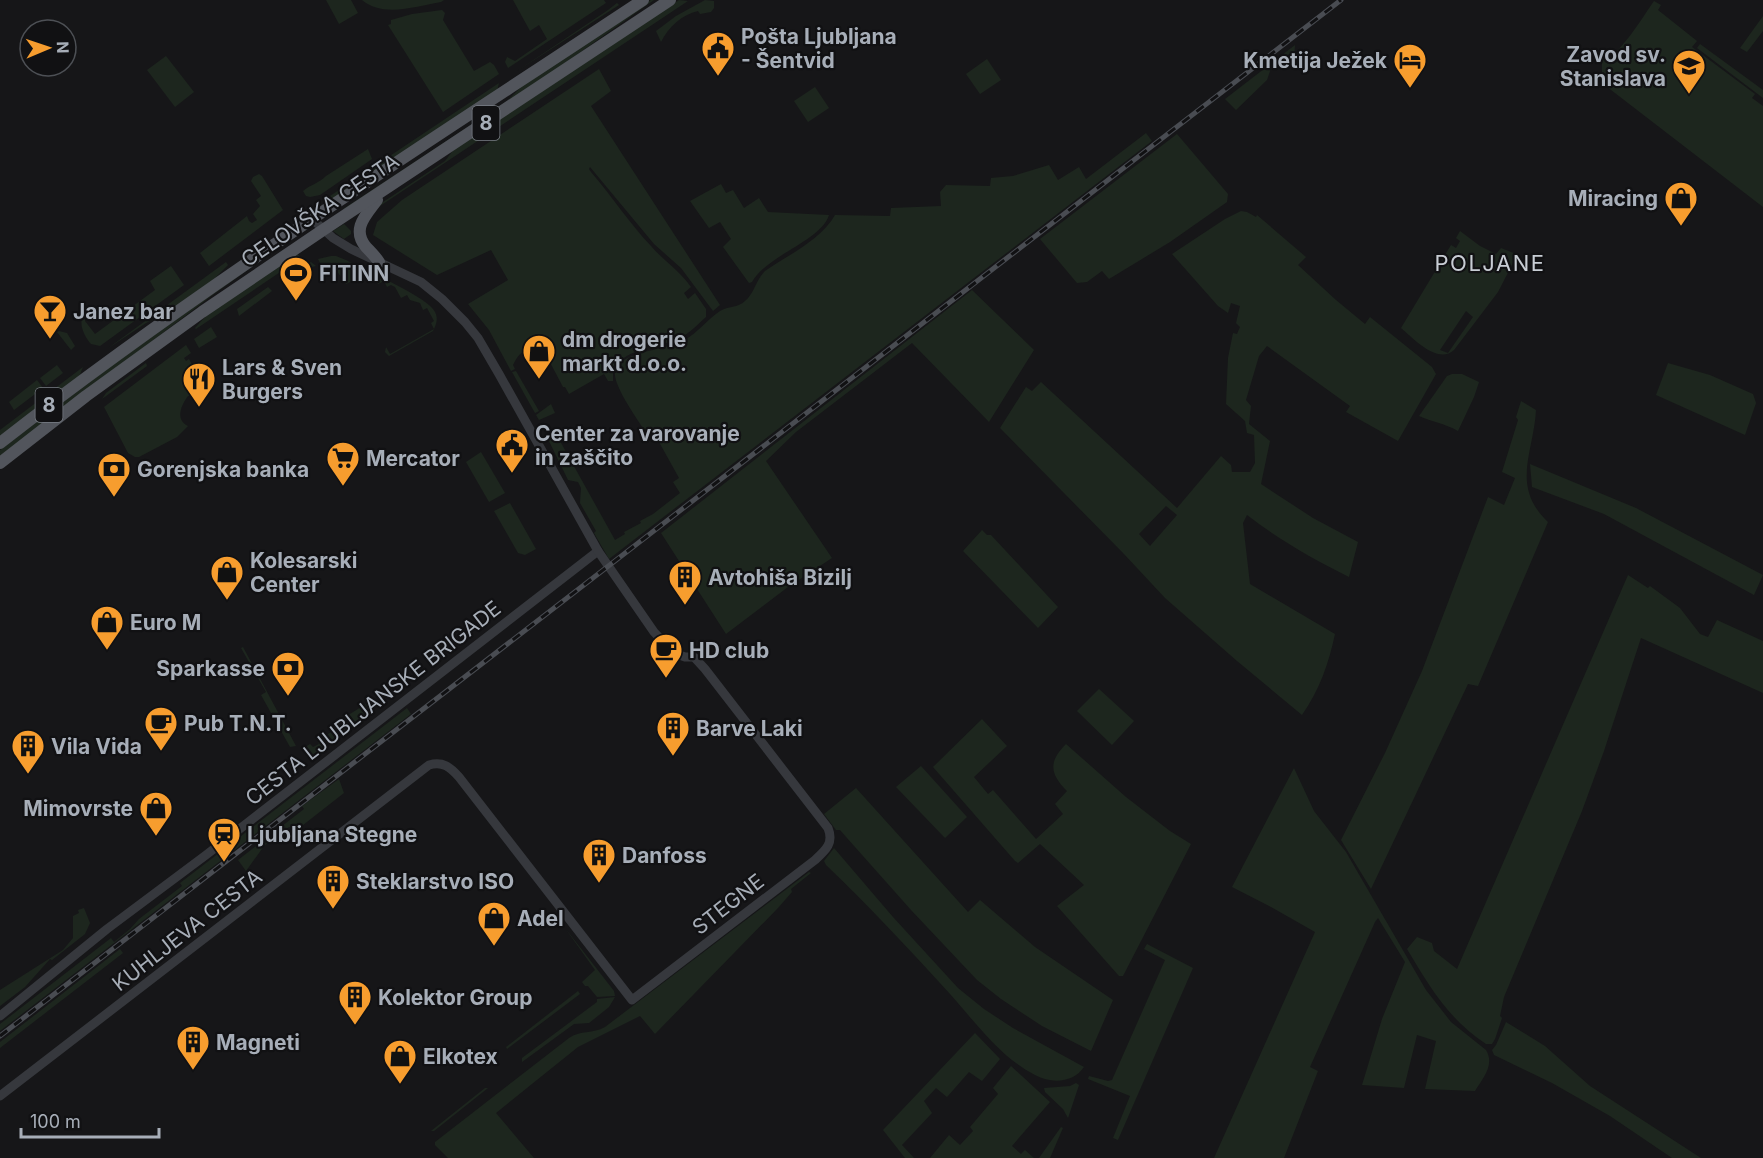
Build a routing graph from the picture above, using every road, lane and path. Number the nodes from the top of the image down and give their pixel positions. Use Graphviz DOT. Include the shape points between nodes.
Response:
graph roads {
  1 [pos="643,0"];
  2 [pos="670,0"];
  3 [pos="385,190"];
  4 [pos="312,219"];
  5 [pos="323,230"];
  6 [pos="379,262"];
  7 [pos="0,443"];
  8 [pos="0,463"];
  9 [pos="598,551"];
  10 [pos="632,1000"];
  11 [pos="0,1016"];
  12 [pos="0,1096"];
  1 -- 4 [label="main road, CELOVŠKA CESTA / 8"];
  2 -- 3 [label="main road, CELOVŠKA CESTA / 8"];
  3 -- 5 [label="main road, CELOVŠKA CESTA / 8"];
  3 -- 6 [label="main road" via="360,226 364,244"];
  4 -- 5 [label="street"];
  4 -- 7 [label="main road, CELOVŠKA CESTA / 8" via="124,349"];
  5 -- 6 [label="street"];
  5 -- 8 [label="main road, CELOVŠKA CESTA / 8" via="140,357"];
  6 -- 9 [label="street" via="421,282 442,298 478,338"];
  9 -- 10 [label="street, STEGNE" via="654,632 674,652 694,657 705,669 828,828 831,839 826,851"];
  9 -- 11 [label="street, CESTA LJUBLJANSKE BRIGADE"];
  10 -- 12 [label="street, KUHLJEVA CESTA" via="452,768 436,763 410,779"];
}
